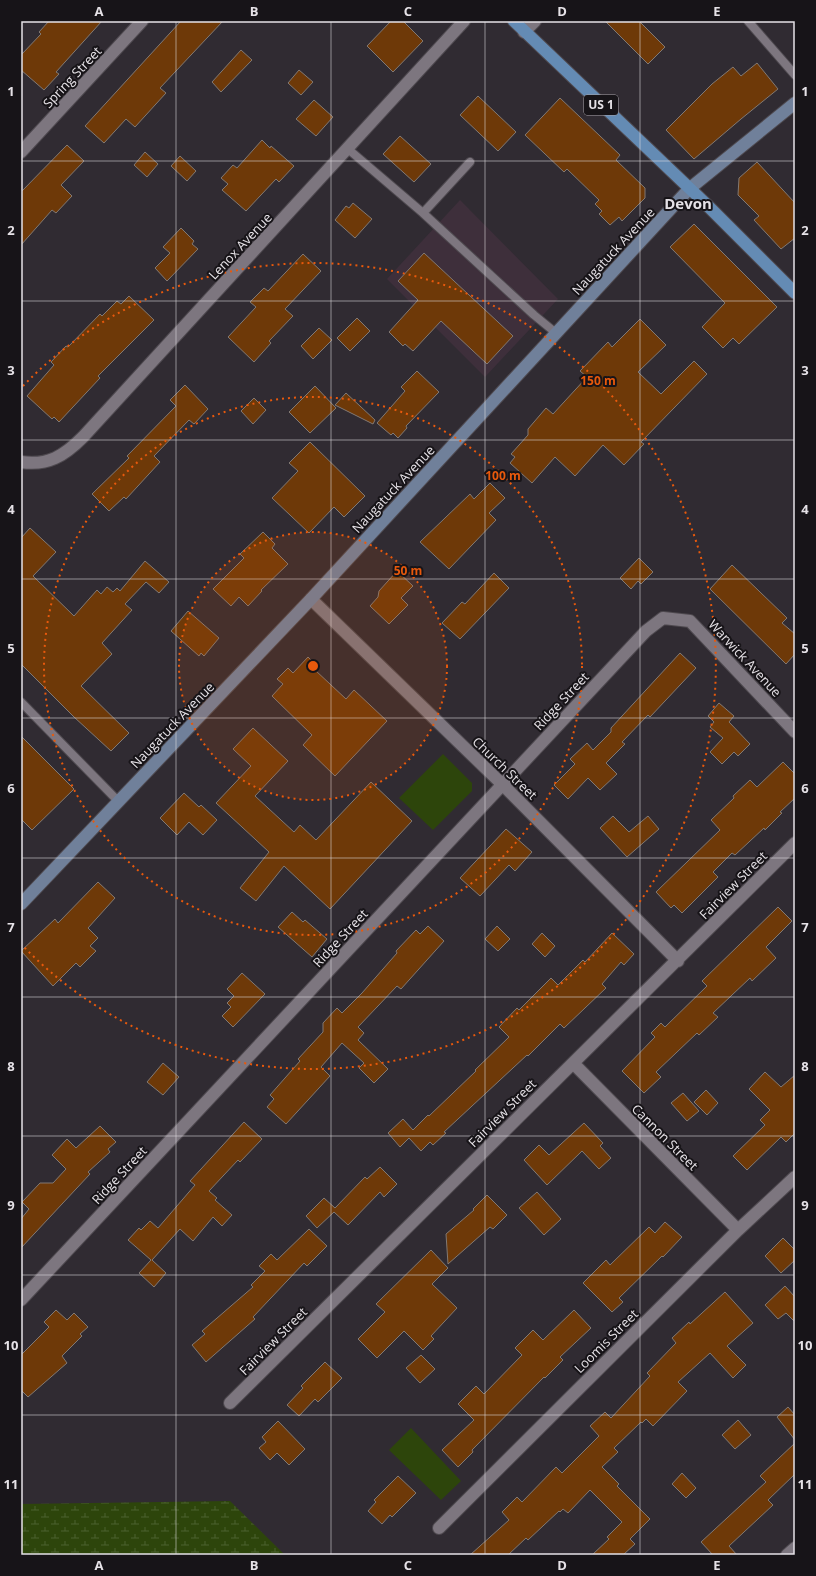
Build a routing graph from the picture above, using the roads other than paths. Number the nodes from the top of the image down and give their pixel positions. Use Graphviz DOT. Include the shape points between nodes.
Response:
graph roads {
  1 [pos="142,21"];
  2 [pos="464,21"];
  3 [pos="514,21"];
  4 [pos="535,21"];
  5 [pos="748,21"];
  6 [pos="524,32"];
  7 [pos="795,75"];
  8 [pos="795,103"];
  9 [pos="348,149"];
  10 [pos="21,152"];
  11 [pos="470,162"];
  12 [pos="689,189"];
  13 [pos="423,212"];
  14 [pos="795,293"];
  15 [pos="556,333"];
  16 [pos="21,462"];
  17 [pos="311,599"];
  18 [pos="690,621"];
  19 [pos="21,702"];
  20 [pos="795,732"];
  21 [pos="503,785"];
  22 [pos="118,801"];
  23 [pos="795,843"];
  24 [pos="21,904"];
  25 [pos="678,961"];
  26 [pos="573,1063"];
  27 [pos="795,1177"];
  28 [pos="738,1230"];
  29 [pos="21,1300"];
  30 [pos="230,1403"];
  31 [pos="439,1528"];
  32 [pos="795,1548"];
  33 [pos="787,1555"];
  1 -- 10 [label="street, Spring Street"];
  2 -- 9 [label="street, Lenox Avenue"];
  3 -- 6 [label="main road, US 1"];
  4 -- 6 [label="street"];
  5 -- 7 [label="lane"];
  6 -- 12 [label="main road, US 1"];
  8 -- 12 [label="main road, Naugatuck Avenue"];
  9 -- 13 [label="lane"];
  9 -- 16 [label="street, Lenox Avenue" via="79,441 66,452 47,462"];
  11 -- 13 [label="lane"];
  12 -- 14 [label="main road, US 1"];
  12 -- 15 [label="main road, Naugatuck Avenue"];
  13 -- 15 [label="lane" via="534,316"];
  15 -- 17 [label="main road, Naugatuck Avenue"];
  17 -- 21 [label="street, Church Street"];
  17 -- 22 [label="main road, Naugatuck Avenue"];
  18 -- 20 [label="street, Warwick Avenue"];
  18 -- 21 [label="street, Ridge Street" via="663,618 646,631"];
  19 -- 22 [label="lane"];
  21 -- 25 [label="street, Church Street"];
  21 -- 29 [label="street, Ridge Street"];
  22 -- 24 [label="main road, Naugatuck Avenue"];
  23 -- 25 [label="street, Fairview Street"];
  25 -- 26 [label="street, Fairview Street"];
  26 -- 28 [label="street, Cannon Street"];
  26 -- 30 [label="street, Fairview Street"];
  27 -- 28 [label="street, Loomis Street"];
  28 -- 31 [label="street, Loomis Street"];
  32 -- 33 [label="street"];
}
